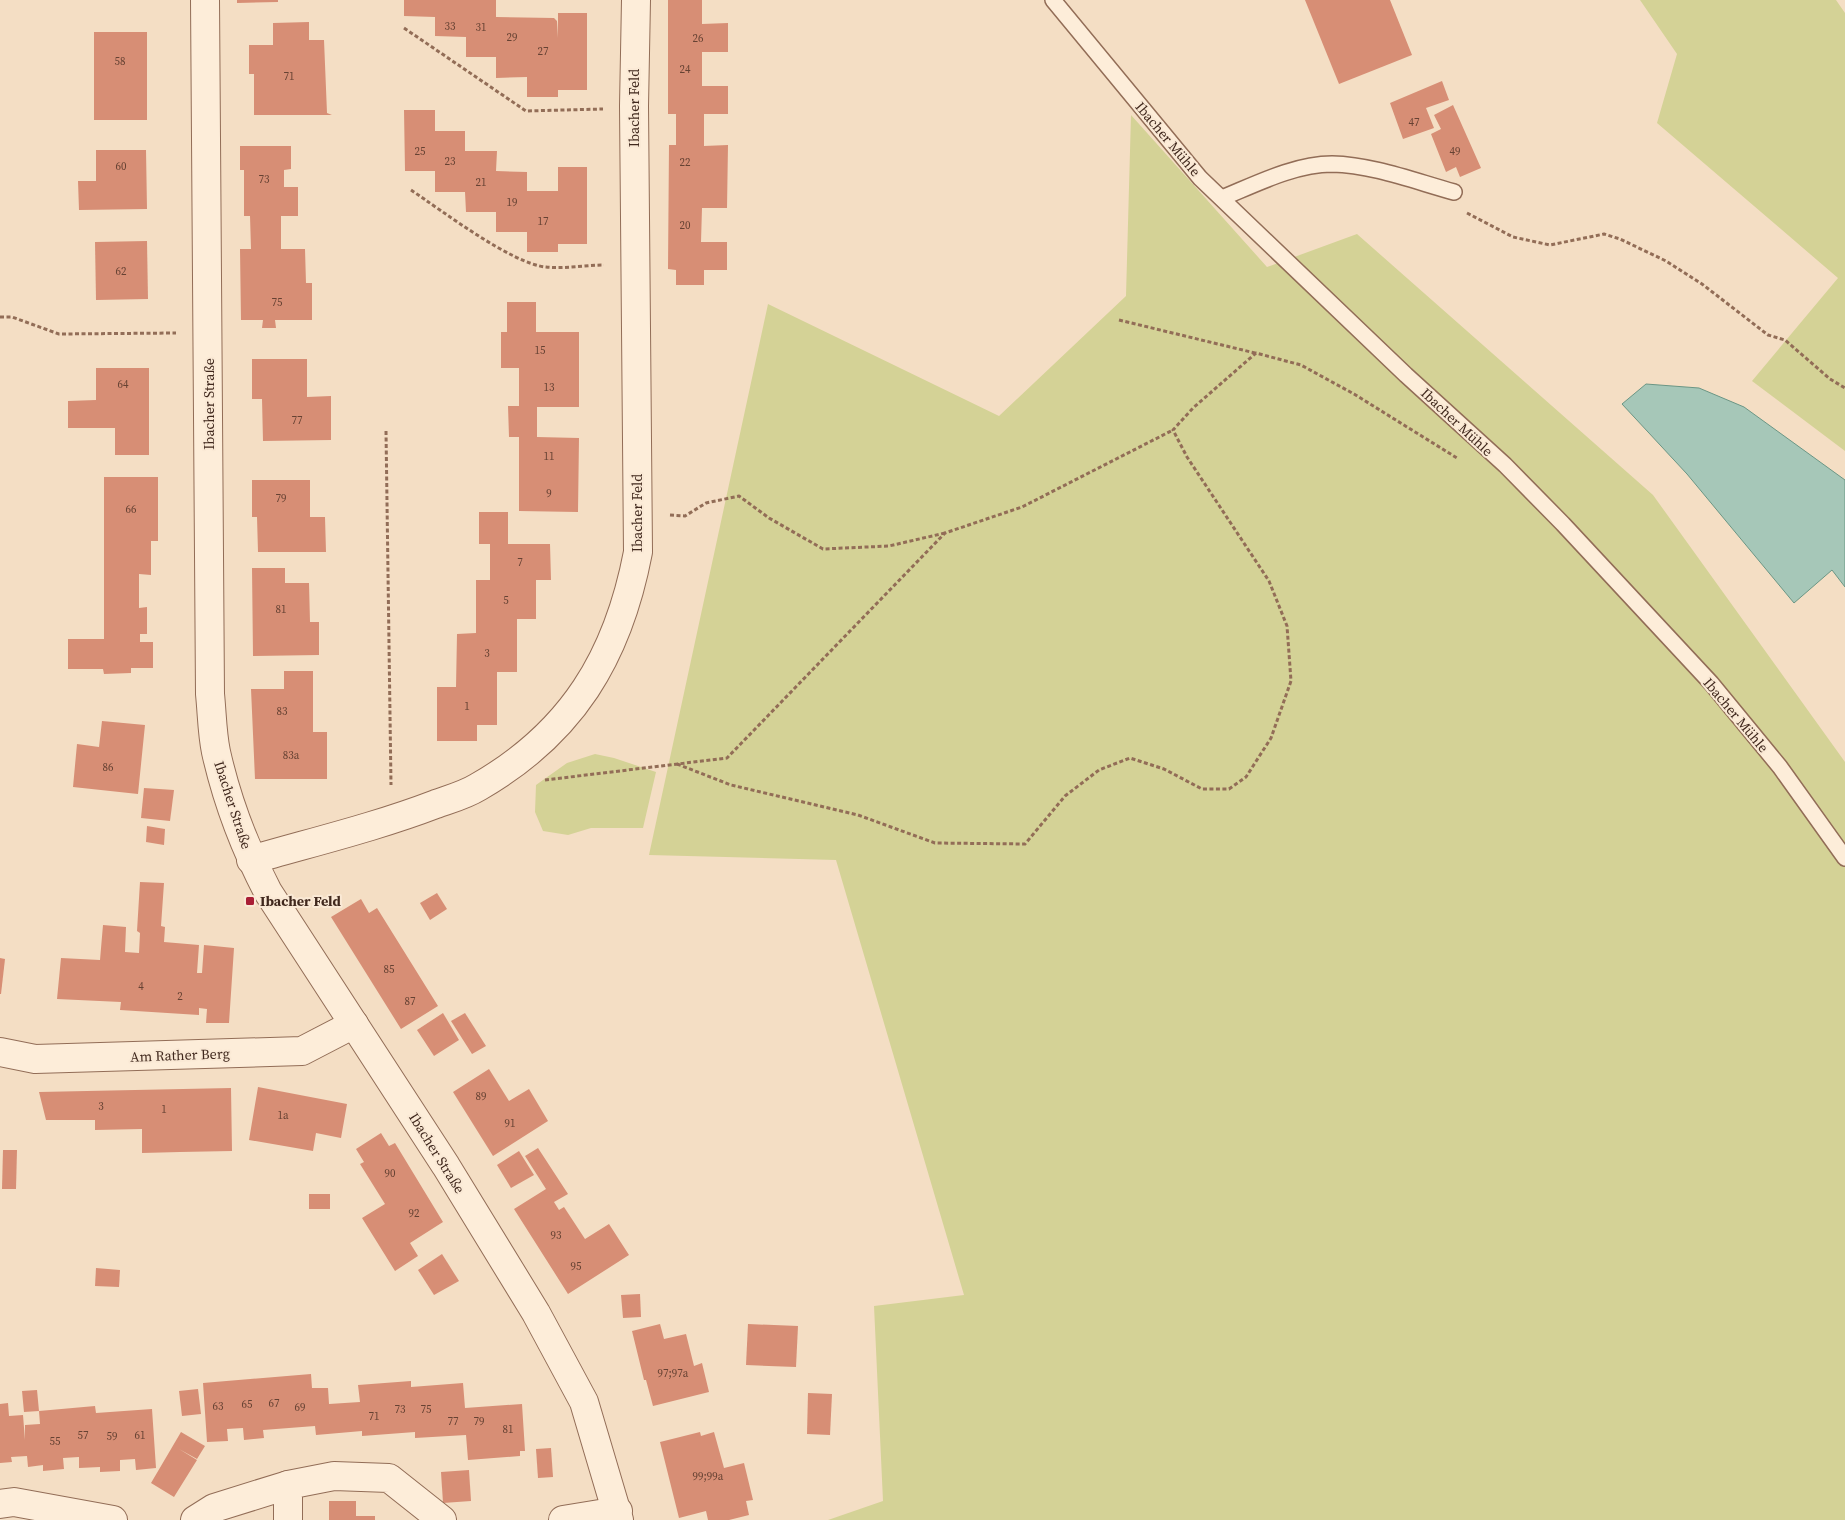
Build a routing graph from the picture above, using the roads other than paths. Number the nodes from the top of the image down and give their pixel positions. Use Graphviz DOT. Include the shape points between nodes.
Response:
graph roads {
  1 [pos="205,0"];
  2 [pos="636,0"];
  3 [pos="1053,0"];
  4 [pos="1454,192"];
  5 [pos="1222,198"];
  6 [pos="1845,858"];
  7 [pos="251,860"];
  8 [pos="354,1024"];
  9 [pos="0,1052"];
  10 [pos="288,1485"];
  11 [pos="0,1504"];
  12 [pos="619,1516"];
  13 [pos="112,1520"];
  14 [pos="195,1520"];
  15 [pos="288,1520"];
  16 [pos="442,1520"];
  17 [pos="563,1520"];
  1 -- 7 [label="street, Ibacher Straße" via="211,704 215,750 234,818"];
  2 -- 7 [label="street, Ibacher Feld" via="638,552 627,603 611,644 591,682 558,727 524,758 476,788 392,820"];
  3 -- 5 [label="lane, Ibacher Mühle" via="1200,178"];
  4 -- 5 [label="lane" via="1367,167 1330,164 1272,178"];
  5 -- 6 [label="lane, Ibacher Mühle" via="1563,524 1711,683 1780,767"];
  7 -- 8 [label="street, Ibacher Straße" via="284,920"];
  8 -- 9 [label="street, Am Rather Berg" via="302,1051 35,1059"];
  8 -- 12 [label="street, Ibacher Straße" via="446,1166 540,1321 584,1402"];
  10 -- 14 [label="street" via="214,1508"];
  10 -- 15 [label="street"];
  10 -- 16 [label="street" via="334,1476 389,1478"];
  11 -- 13 [label="street" via="14,1502"];
  12 -- 17 [label="street"];
}
